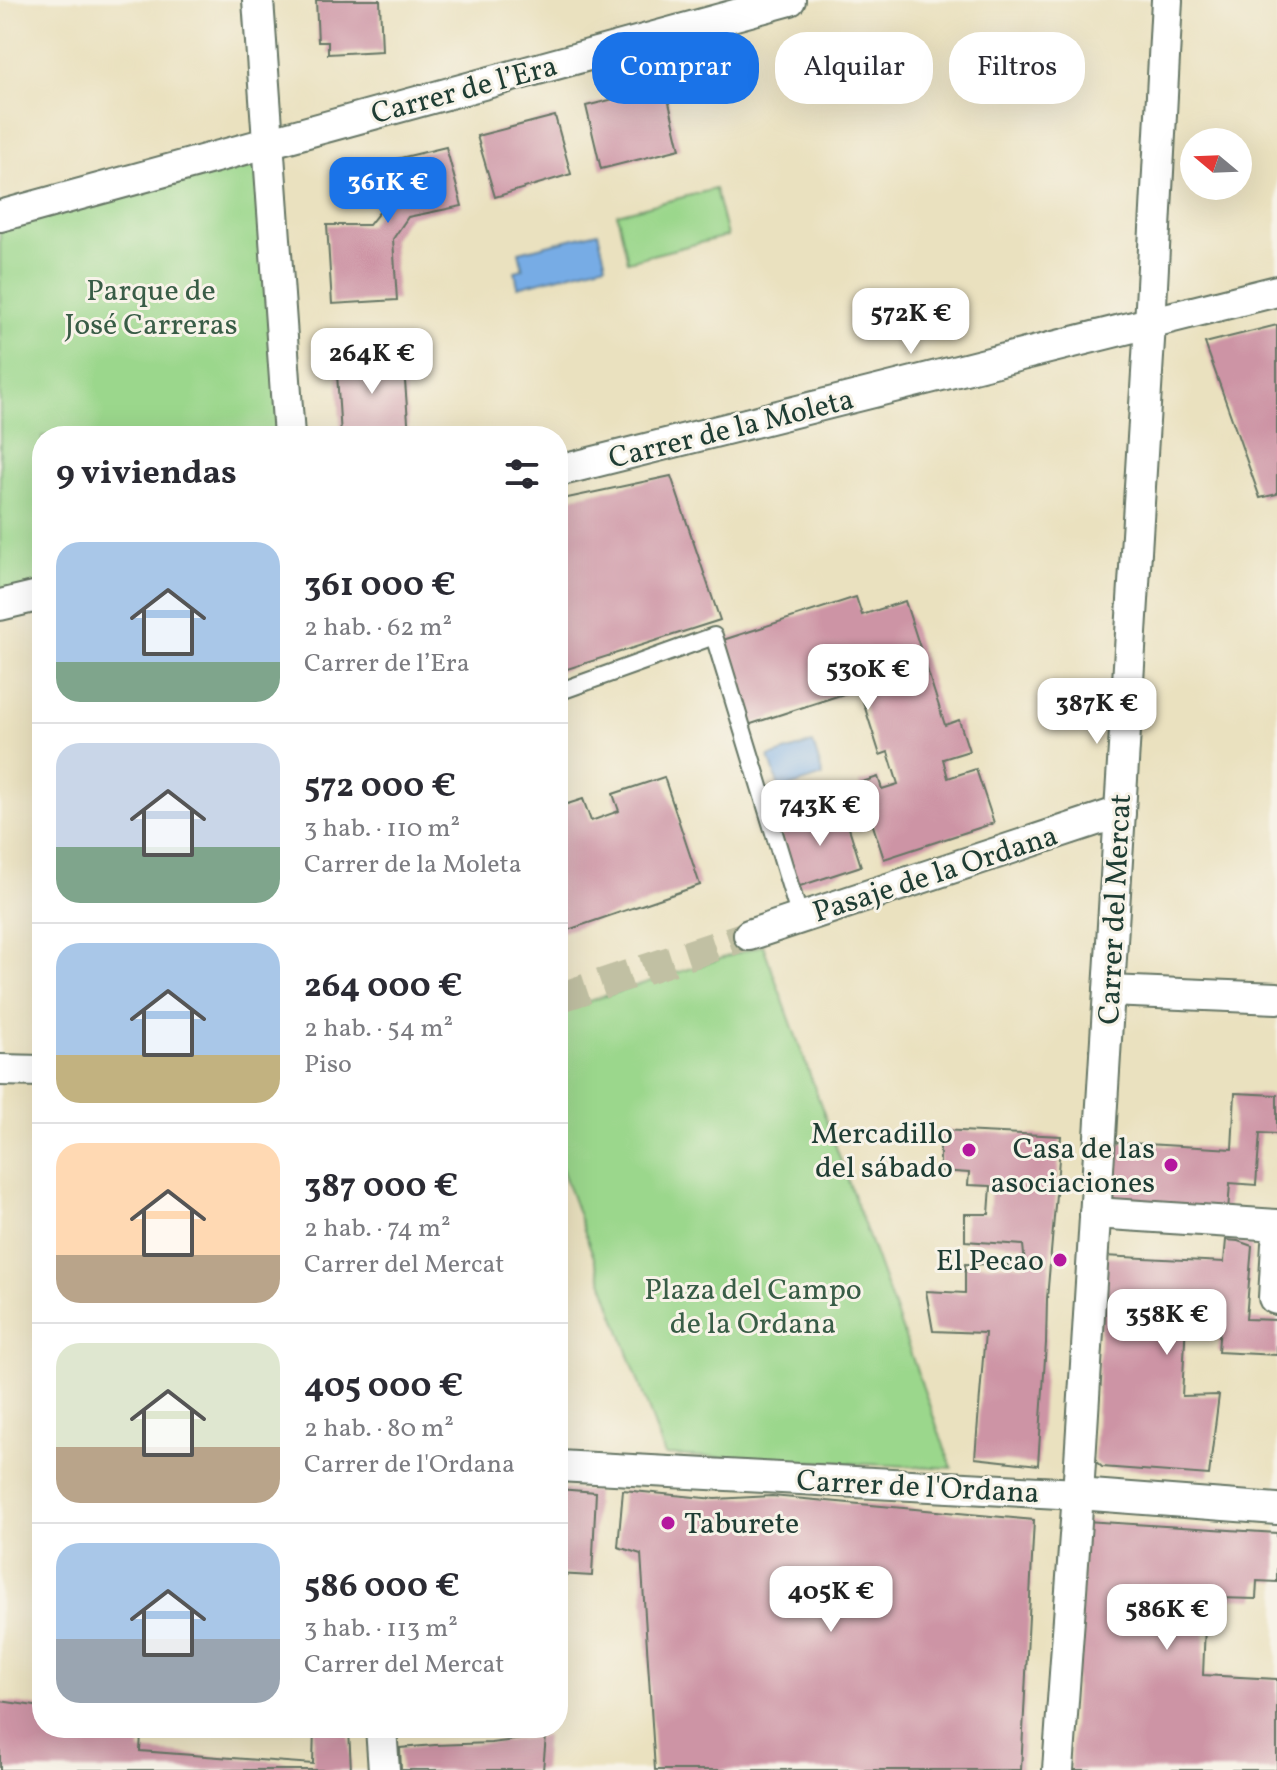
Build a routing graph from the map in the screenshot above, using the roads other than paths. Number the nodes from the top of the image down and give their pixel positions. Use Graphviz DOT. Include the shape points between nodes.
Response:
graph roads {
  1 [pos="258,0"];
  2 [pos="790,0"];
  3 [pos="1167,0"];
  4 [pos="268,142"];
  5 [pos="0,216"];
  6 [pos="1277,291"];
  7 [pos="1150,324"];
  8 [pos="288,426"];
  9 [pos="568,469"];
  10 [pos="32,597"];
  11 [pos="0,605"];
  12 [pos="568,688"];
  13 [pos="1120,812"];
  14 [pos="800,918"];
  15 [pos="749,935"];
  16 [pos="1109,991"];
  17 [pos="1277,998"];
  18 [pos="0,1070"];
  19 [pos="32,1071"];
  20 [pos="1095,1213"];
  21 [pos="1277,1225"];
  22 [pos="1277,1244"];
  23 [pos="1277,1299"];
  24 [pos="568,1467"];
  25 [pos="1078,1494"];
  26 [pos="1277,1509"];
  27 [pos="382,1738"];
  28 [pos="384,1770"];
  29 [pos="1058,1770"];
  1 -- 4 [label="street"];
  2 -- 4 [label="street, Carrer de l’Era"];
  3 -- 7 [label="street, Carrer del Mercat"];
  4 -- 5 [label="street, Carrer de l’Era"];
  4 -- 8 [label="street"];
  6 -- 7 [label="street, Carrer de la Moleta"];
  7 -- 9 [label="street, Carrer de la Moleta"];
  7 -- 13 [label="street, Carrer del Mercat"];
  10 -- 11 [label="street"];
  12 -- 14 [label="lane" via="714,636"];
  13 -- 14 [label="street, Pasaje de la Ordana"];
  13 -- 16 [label="street, Carrer del Mercat"];
  14 -- 15 [label="street, Pasaje de la Ordana"];
  16 -- 17 [label="street"];
  16 -- 20 [label="street, Carrer del Mercat"];
  18 -- 19 [label="street"];
  20 -- 21 [label="street"];
  20 -- 25 [label="street, Carrer del Mercat"];
  22 -- 23 [label="street"];
  24 -- 25 [label="street, Carrer de l'Ordana"];
  25 -- 26 [label="street, Carrer de l'Ordana"];
  25 -- 29 [label="street, Carrer del Mercat"];
  27 -- 28 [label="street"];
}
